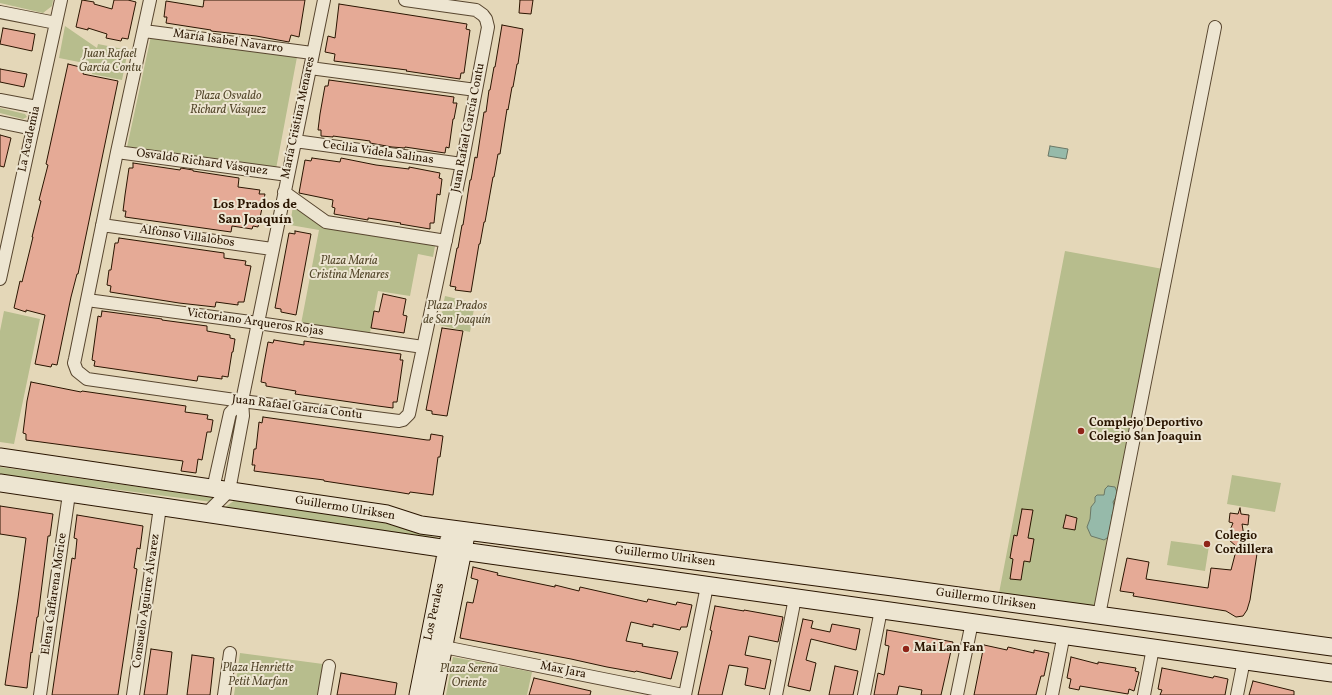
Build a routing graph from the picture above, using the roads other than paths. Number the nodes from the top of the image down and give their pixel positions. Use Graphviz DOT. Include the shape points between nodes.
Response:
graph roads {
  1 [pos="61,0"];
  2 [pos="150,0"];
  3 [pos="324,0"];
  4 [pos="405,0"];
  5 [pos="0,12"];
  6 [pos="56,23"];
  7 [pos="1215,27"];
  8 [pos="144,30"];
  9 [pos="312,53"];
  10 [pos="310,68"];
  11 [pos="476,90"];
  12 [pos="0,100"];
  13 [pos="37,107"];
  14 [pos="0,122"];
  15 [pos="33,129"];
  16 [pos="295,142"];
  17 [pos="117,152"];
  18 [pos="462,164"];
  19 [pos="288,175"];
  20 [pos="284,192"];
  21 [pos="102,225"];
  22 [pos="446,242"];
  23 [pos="272,249"];
  24 [pos="0,276"];
  25 [pos="87,300"];
  26 [pos="258,323"];
  27 [pos="424,347"];
  28 [pos="242,401"];
  29 [pos="0,457"];
  30 [pos="0,483"];
  31 [pos="221,490"];
  32 [pos="69,494"];
  33 [pos="160,507"];
  34 [pos="207,513"];
  35 [pos="459,530"];
  36 [pos="455,550"];
  37 [pos="708,586"];
  38 [pos="795,598"];
  39 [pos="881,610"];
  40 [pos="1099,615"];
  41 [pos="972,622"];
  42 [pos="1064,634"];
  43 [pos="1332,647"];
  44 [pos="444,648"];
  45 [pos="1153,648"];
  46 [pos="230,653"];
  47 [pos="1244,660"];
  48 [pos="329,666"];
  49 [pos="1332,673"];
  50 [pos="40,695"];
  51 [pos="133,695"];
  52 [pos="224,695"];
  53 [pos="324,695"];
  54 [pos="418,695"];
  55 [pos="434,695"];
  56 [pos="684,695"];
  57 [pos="776,695"];
  58 [pos="864,695"];
  59 [pos="958,695"];
  60 [pos="1052,695"];
  61 [pos="1144,695"];
  62 [pos="1238,695"];
  1 -- 6 [label="street, La Academia"];
  2 -- 8 [label="street, Juan Rafael García Contu"];
  3 -- 9 [label="street, María Cristina Menares"];
  4 -- 11 [label="street, Juan Rafael García Contu" via="472,9 483,15 488,27"];
  5 -- 6 [label="street"];
  6 -- 13 [label="street, La Academia"];
  7 -- 40 [label="street"];
  8 -- 9 [label="street, María Isabel Navarro"];
  8 -- 17 [label="street, Juan Rafael García Contu"];
  9 -- 10 [label="street, María Cristina Menares"];
  10 -- 11 [label="street"];
  10 -- 16 [label="street, María Cristina Menares"];
  11 -- 18 [label="street, Juan Rafael García Contu"];
  12 -- 13 [label="street"];
  13 -- 15 [label="street, La Academia"];
  14 -- 15 [label="street"];
  15 -- 24 [label="street, La Academia"];
  16 -- 18 [label="street, Cecilia Videla Salinas"];
  16 -- 19 [label="street, María Cristina Menares"];
  17 -- 19 [label="street, Osvaldo Richard Vásquez"];
  17 -- 21 [label="street, Juan Rafael García Contu"];
  18 -- 22 [label="street, Juan Rafael García Contu"];
  19 -- 20 [label="street, María Cristina Menares"];
  20 -- 22 [label="street" via="326,222"];
  20 -- 23 [label="street, María Cristina Menares"];
  21 -- 23 [label="street, Alfonso Villalobos"];
  21 -- 25 [label="street, Juan Rafael García Contu"];
  22 -- 27 [label="street, Juan Rafael García Contu"];
  23 -- 26 [label="street, María Cristina Menares"];
  25 -- 26 [label="street, Victoriano Arqueros Rojas"];
  25 -- 28 [label="street, Juan Rafael García Contu" via="74,363 83,377"];
  26 -- 27 [label="street, Victoriano Arqueros Rojas"];
  26 -- 28 [label="street, María Cristina Menares"];
  27 -- 28 [label="street, Juan Rafael García Contu" via="409,414 399,421"];
  28 -- 31 [label="street, María Cristina Menares" via="243,416"];
  28 -- 31 [label="street, María Cristina Menares" via="230,413"];
  29 -- 31 [label="main road, Guillermo Ulriksen"];
  30 -- 32 [label="main road, Guillermo Ulriksen"];
  31 -- 34 [label="street"];
  31 -- 35 [label="main road, Guillermo Ulriksen" via="387,514 421,525"];
  32 -- 33 [label="main road, Guillermo Ulriksen"];
  32 -- 50 [label="street, Elena Caffarena Morice"];
  33 -- 34 [label="main road, Guillermo Ulriksen"];
  33 -- 51 [label="street, Consuelo Aguirre Álvarez"];
  34 -- 36 [label="main road, Guillermo Ulriksen"];
  35 -- 36 [label="main road, Los Perales"];
  35 -- 40 [label="main road, Guillermo Ulriksen"];
  36 -- 37 [label="main road, Guillermo Ulriksen"];
  36 -- 44 [label="main road, Los Perales"];
  36 -- 54 [label="main road, Los Perales"];
  37 -- 38 [label="main road, Guillermo Ulriksen"];
  37 -- 56 [label="street"];
  38 -- 39 [label="main road, Guillermo Ulriksen"];
  38 -- 57 [label="street"];
  39 -- 41 [label="main road, Guillermo Ulriksen"];
  39 -- 58 [label="street"];
  40 -- 43 [label="main road, Guillermo Ulriksen"];
  41 -- 42 [label="main road, Guillermo Ulriksen"];
  41 -- 59 [label="street"];
  42 -- 45 [label="main road, Guillermo Ulriksen"];
  42 -- 60 [label="street"];
  44 -- 55 [label="main road, Los Perales"];
  44 -- 56 [label="street, Max Jara"];
  45 -- 47 [label="main road, Guillermo Ulriksen"];
  45 -- 61 [label="street"];
  46 -- 52 [label="street"];
  47 -- 49 [label="main road, Guillermo Ulriksen"];
  47 -- 62 [label="street"];
  48 -- 53 [label="street"];
}
